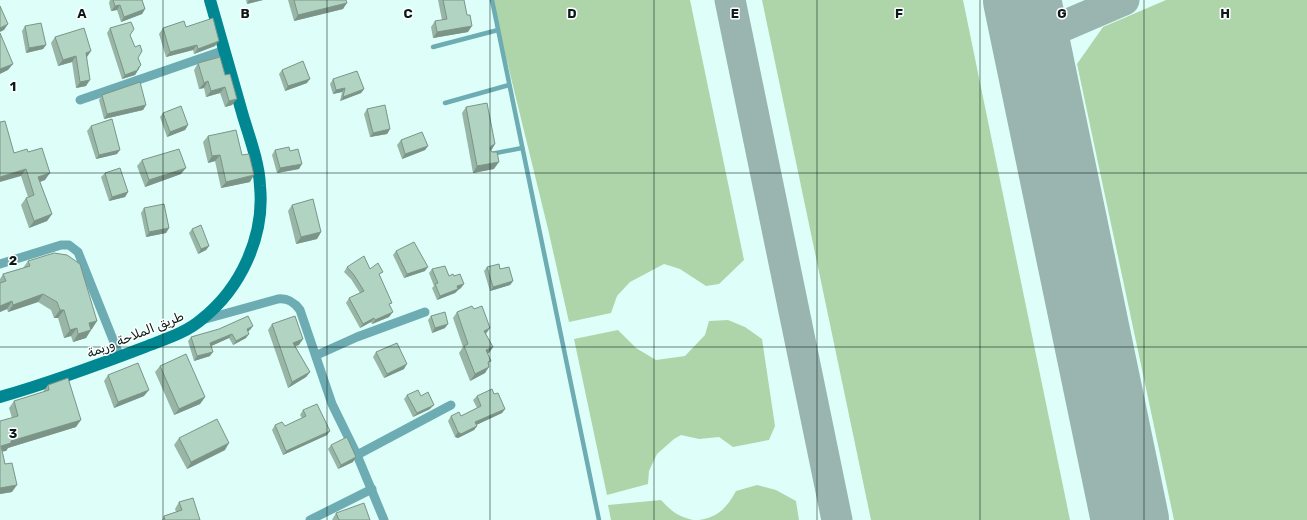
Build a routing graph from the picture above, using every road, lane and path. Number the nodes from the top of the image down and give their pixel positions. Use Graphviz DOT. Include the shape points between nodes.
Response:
graph roads {
  1 [pos="210,0"];
  2 [pos="492,0"];
  3 [pos="498,30"];
  4 [pos="433,47"];
  5 [pos="225,50"];
  6 [pos="509,85"];
  7 [pos="80,100"];
  8 [pos="445,103"];
  9 [pos="522,148"];
  10 [pos="489,155"];
  11 [pos="0,264"];
  12 [pos="425,312"];
  13 [pos="202,320"];
  14 [pos="317,355"];
  15 [pos="120,357"];
  16 [pos="0,396"];
  17 [pos="451,405"];
  18 [pos="357,456"];
  19 [pos="372,489"];
  20 [pos="310,520"];
  21 [pos="384,520"];
  22 [pos="599,520"];
  1 -- 5 [label="street, طريق الملاحة وريمة"];
  2 -- 3 [label="lane"];
  3 -- 4 [label="lane"];
  3 -- 6 [label="lane"];
  5 -- 7 [label="street"];
  5 -- 13 [label="street, طريق الملاحة وريمة" via="257,165 261,206 254,245 245,264 226,296"];
  6 -- 8 [label="lane"];
  6 -- 9 [label="lane"];
  9 -- 10 [label="lane"];
  9 -- 22 [label="lane"];
  11 -- 15 [label="street" via="61,245 69,245 78,252"];
  12 -- 14 [label="street"];
  13 -- 14 [label="street" via="278,299 287,300 300,310"];
  13 -- 15 [label="street, طريق الملاحة وريمة" via="185,331"];
  14 -- 18 [label="street" via="332,404"];
  15 -- 16 [label="street, طريق الملاحة وريمة"];
  17 -- 18 [label="street"];
  18 -- 19 [label="street"];
  19 -- 20 [label="street"];
  19 -- 21 [label="street"];
}
